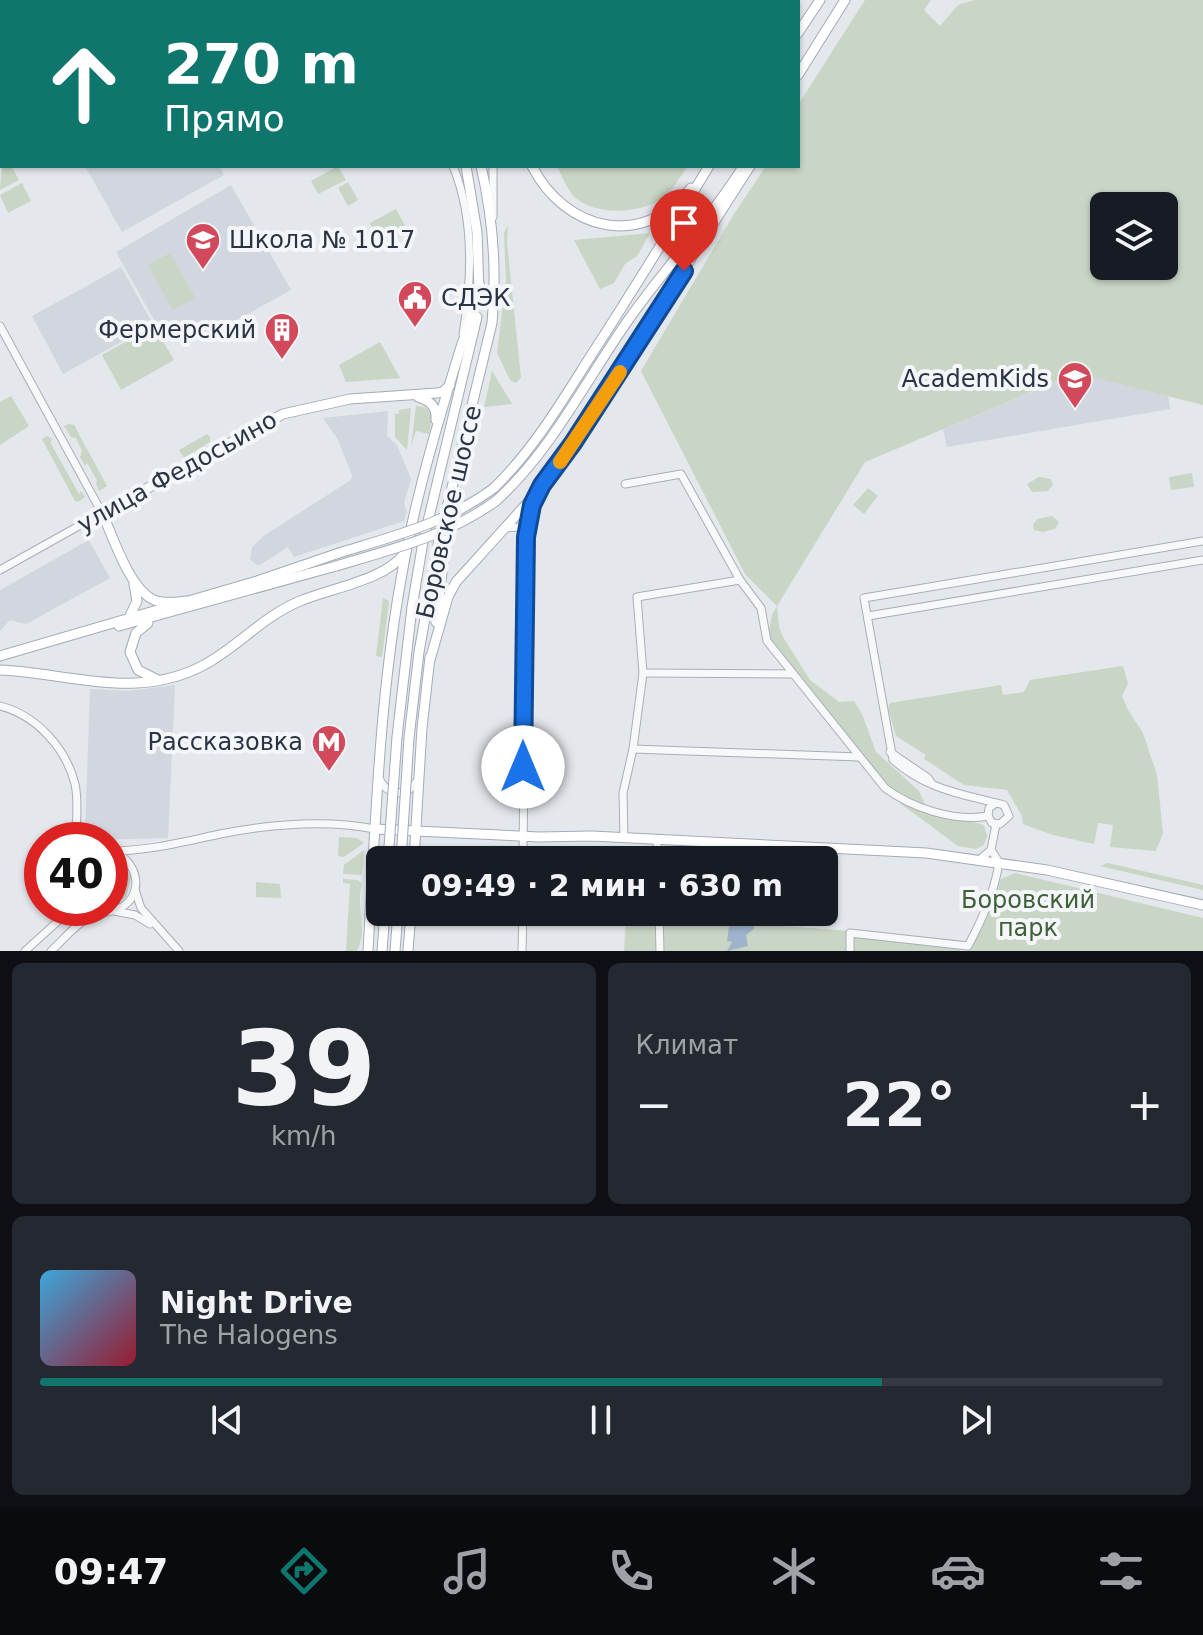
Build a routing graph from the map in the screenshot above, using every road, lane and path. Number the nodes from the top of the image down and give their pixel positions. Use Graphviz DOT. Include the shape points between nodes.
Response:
graph roads {
  1 [pos="820,0"];
  2 [pos="845,0"];
  3 [pos="800,30"];
  4 [pos="800,72"];
  5 [pos="454,168"];
  6 [pos="466,168"];
  7 [pos="481,168"];
  8 [pos="493,168"];
  9 [pos="533,168"];
  10 [pos="707,168"];
  11 [pos="708,168"];
  12 [pos="743,168"];
  13 [pos="749,168"];
  14 [pos="492,231"];
  15 [pos="480,286"];
  16 [pos="0,326"];
  17 [pos="461,349"];
  18 [pos="453,378"];
  19 [pos="411,396"];
  20 [pos="436,433"];
  21 [pos="458,459"];
  22 [pos="625,484"];
  23 [pos="542,485"];
  24 [pos="102,513"];
  25 [pos="503,529"];
  26 [pos="526,536"];
  27 [pos="1203,541"];
  28 [pos="406,551"];
  29 [pos="1203,560"];
  30 [pos="0,570"];
  31 [pos="374,576"];
  32 [pos="740,580"];
  33 [pos="133,581"];
  34 [pos="399,592"];
  35 [pos="186,601"];
  36 [pos="161,616"];
  37 [pos="868,616"];
  38 [pos="129,618"];
  39 [pos="104,627"];
  40 [pos="0,656"];
  41 [pos="430,660"];
  42 [pos="0,670"];
  43 [pos="643,673"];
  44 [pos="792,674"];
  45 [pos="159,680"];
  46 [pos="0,706"];
  47 [pos="633,749"];
  48 [pos="859,757"];
  49 [pos="378,771"];
  50 [pos="419,774"];
  51 [pos="996,803"];
  52 [pos="988,816"];
  53 [pos="76,822"];
  54 [pos="996,824"];
  55 [pos="375,829"];
  56 [pos="415,831"];
  57 [pos="523,837"];
  58 [pos="624,838"];
  59 [pos="657,840"];
  60 [pos="374,846"];
  61 [pos="389,846"];
  62 [pos="402,846"];
  63 [pos="414,846"];
  64 [pos="523,846"];
  65 [pos="657,846"];
  66 [pos="128,850"];
  67 [pos="991,850"];
  68 [pos="979,860"];
  69 [pos="128,862"];
  70 [pos="999,862"];
  71 [pos="135,890"];
  72 [pos="128,900"];
  73 [pos="1203,905"];
  74 [pos="128,914"];
  75 [pos="53,926"];
  76 [pos="78,926"];
  77 [pos="369,926"];
  78 [pos="384,926"];
  79 [pos="397,926"];
  80 [pos="410,926"];
  81 [pos="523,926"];
  82 [pos="659,926"];
  83 [pos="162,933"];
  84 [pos="967,948"];
  85 [pos="25,951"];
  86 [pos="51,951"];
  87 [pos="179,951"];
  88 [pos="368,951"];
  89 [pos="382,951"];
  90 [pos="395,951"];
  91 [pos="408,951"];
  92 [pos="522,951"];
  93 [pos="660,951"];
  94 [pos="850,951"];
  1 -- 3 [label="main road"];
  2 -- 4 [label="main road"];
  5 -- 17 [label="street" via="469,258"];
  6 -- 15 [label="main road, Боровское шоссе"];
  7 -- 14 [label="main road, Боровское шоссе"];
  8 -- 14 [label="street"];
  9 -- 10 [label="main road" via="552,197 568,210 584,219 621,225 640,223 672,207"];
  11 -- 35 [label="main road, bridge" via="553,413 494,488 440,520"];
  12 -- 36 [label="main road, bridge" via="629,319 533,463 496,501 440,534"];
  13 -- 23 [label="main road"];
  14 -- 21 [label="main road, Боровское шоссе" via="492,323"];
  15 -- 17 [label="main road"];
  15 -- 61 [label="main road, Боровское шоссе, bridge" via="472,348 421,553"];
  16 -- 24 [label="street"];
  17 -- 18 [label="main road"];
  18 -- 19 [label="main road, улица Федосьино" via="443,392"];
  18 -- 20 [label="main road"];
  19 -- 20 [label="main road" via="435,407"];
  19 -- 24 [label="main road, улица Федосьино" via="330,402 283,414"];
  20 -- 28 [label="main road"];
  21 -- 41 [label="main road"];
  21 -- 62 [label="main road, Боровское шоссе, bridge" via="425,611"];
  22 -- 32 [label="street" via="681,474"];
  23 -- 25 [label="main road"];
  23 -- 26 [label="street"];
  24 -- 30 [label="street, улица Федосьино"];
  24 -- 33 [label="main road"];
  25 -- 26 [label="street" via="519,527"];
  25 -- 41 [label="main road" via="456,582"];
  26 -- 57 [label="street"];
  27 -- 37 [label="street" via="864,598"];
  28 -- 31 [label="main road"];
  28 -- 34 [label="main road"];
  29 -- 37 [label="street"];
  31 -- 34 [label="main road" via="390,578"];
  31 -- 45 [label="main road" via="281,609 204,665"];
  32 -- 43 [label="street" via="637,597"];
  32 -- 44 [label="street" via="761,608 767,641"];
  33 -- 35 [label="main road" via="157,602"];
  33 -- 38 [label="main road" via="137,601"];
  34 -- 49 [label="main road"];
  35 -- 38 [label="main road"];
  36 -- 39 [label="main road"];
  36 -- 45 [label="main road" via="136,633 130,652 138,670"];
  37 -- 51 [label="street" via="895,762 924,783"];
  38 -- 39 [label="main road"];
  39 -- 40 [label="main road"];
  41 -- 50 [label="main road"];
  42 -- 45 [label="main road" via="104,684"];
  43 -- 44 [label="street"];
  43 -- 47 [label="street"];
  44 -- 48 [label="street"];
  46 -- 53 [label="street" via="39,726 63,756 75,784"];
  47 -- 48 [label="street"];
  47 -- 58 [label="street" via="623,793"];
  48 -- 52 [label="street" via="899,799 945,813"];
  49 -- 50 [label="street" via="384,787 395,793 411,789"];
  49 -- 55 [label="main road"];
  50 -- 56 [label="main road"];
  51 -- 52 [label="street"];
  51 -- 54 [label="street" via="1004,805 1009,816"];
  52 -- 54 [label="street"];
  54 -- 67 [label="street"];
  55 -- 56 [label="main road"];
  55 -- 60 [label="main road"];
  55 -- 66 [label="street" via="346,824 269,827"];
  56 -- 57 [label="main road"];
  56 -- 63 [label="main road"];
  57 -- 58 [label="main road"];
  57 -- 64 [label="street"];
  58 -- 59 [label="main road"];
  59 -- 65 [label="street"];
  59 -- 68 [label="main road"];
  67 -- 68 [label="street"];
  67 -- 70 [label="street"];
  68 -- 70 [label="main road"];
  69 -- 71 [label="street" via="136,876"];
  70 -- 73 [label="main road"];
  70 -- 84 [label="street" via="983,917"];
  71 -- 72 [label="street"];
  71 -- 83 [label="street" via="141,908"];
  74 -- 83 [label="street"];
  75 -- 85 [label="street"];
  76 -- 86 [label="street"];
  77 -- 88 [label="main road"];
  78 -- 89 [label="main road"];
  79 -- 90 [label="main road"];
  80 -- 91 [label="main road"];
  81 -- 92 [label="street"];
  82 -- 93 [label="street"];
  83 -- 87 [label="street"];
  84 -- 94 [label="street" via="850,933"];
}
